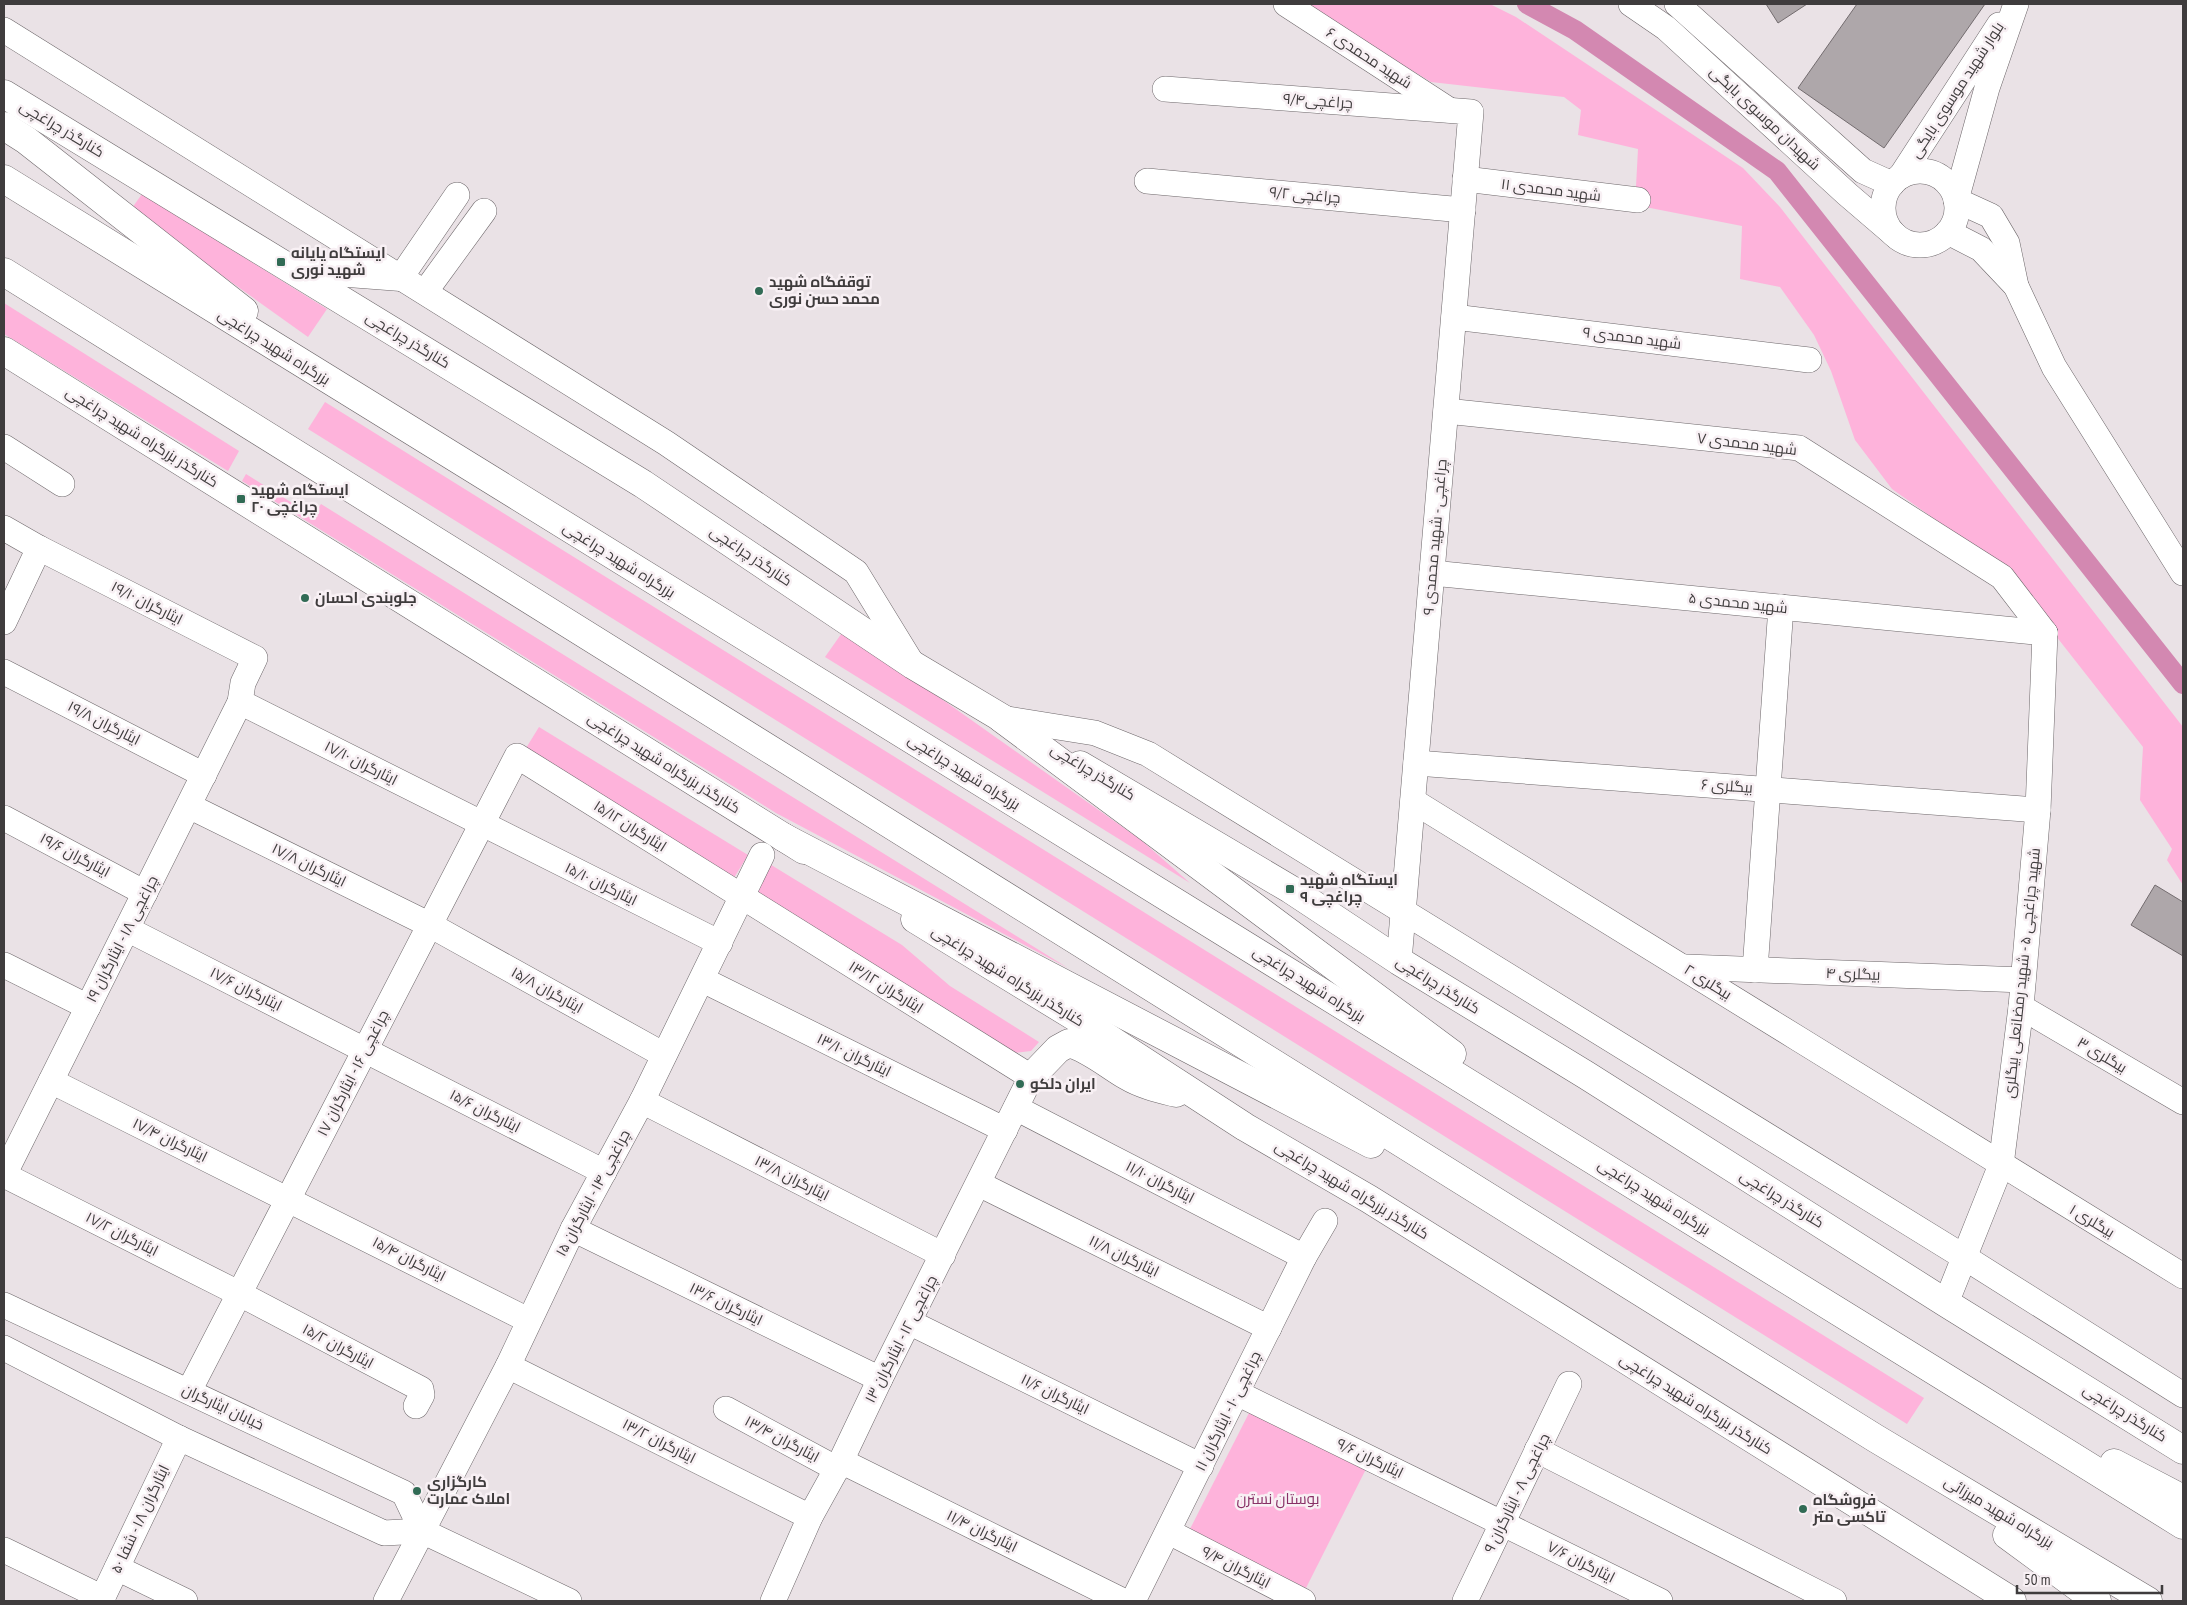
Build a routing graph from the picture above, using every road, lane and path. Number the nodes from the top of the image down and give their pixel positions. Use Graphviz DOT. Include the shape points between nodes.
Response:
graph roads {
  1 [pos="1286,4"];
  2 [pos="1631,4"];
  3 [pos="1677,4"];
  4 [pos="2014,4"];
  5 [pos="4,30"];
  6 [pos="1165,89"];
  7 [pos="4,94"];
  8 [pos="1461,112"];
  9 [pos="4,126"];
  10 [pos="4,179"];
  11 [pos="1465,179"];
  12 [pos="1897,180"];
  13 [pos="1147,181"];
  14 [pos="457,195"];
  15 [pos="1638,200"];
  16 [pos="1956,200"];
  17 [pos="1463,210"];
  18 [pos="484,211"];
  19 [pos="1948,232"];
  20 [pos="1896,236"];
  21 [pos="292,269"];
  22 [pos="4,272"];
  23 [pos="401,277"];
  24 [pos="2016,286"];
  25 [pos="425,292"];
  26 [pos="1454,317"];
  27 [pos="4,351"];
  28 [pos="1809,360"];
  29 [pos="358,399"];
  30 [pos="1446,411"];
  31 [pos="4,448"];
  32 [pos="62,484"];
  33 [pos="4,528"];
  34 [pos="39,548"];
  35 [pos="2183,573"];
  36 [pos="1432,574"];
  37 [pos="1781,607"];
  38 [pos="4,622"];
  39 [pos="2045,633"];
  40 [pos="255,658"];
  41 [pos="913,664"];
  42 [pos="4,672"];
  43 [pos="240,702"];
  44 [pos="1000,718"];
  45 [pos="518,756"];
  46 [pos="1416,763"];
  47 [pos="204,774"];
  48 [pos="1768,790"];
  49 [pos="1412,802"];
  50 [pos="189,806"];
  51 [pos="2038,810"];
  52 [pos="4,818"];
  53 [pos="482,824"];
  54 [pos="783,837"];
  55 [pos="762,855"];
  56 [pos="146,892"];
  57 [pos="742,897"];
  58 [pos="1404,911"];
  59 [pos="430,925"];
  60 [pos="127,929"];
  61 [pos="720,942"];
  62 [pos="1399,961"];
  63 [pos="4,964"];
  64 [pos="1684,967"];
  65 [pos="1755,970"];
  66 [pos="703,980"];
  67 [pos="2023,980"];
  68 [pos="88,1007"];
  69 [pos="2021,1007"];
  70 [pos="366,1049"];
  71 [pos="664,1055"];
  72 [pos="1031,1076"];
  73 [pos="51,1081"];
  74 [pos="1201,1098"];
  75 [pos="642,1101"];
  76 [pos="2183,1102"];
  77 [pos="1016,1108"];
  78 [pos="1005,1130"];
  79 [pos="11,1142"];
  80 [pos="1596,1161"];
  81 [pos="2001,1165"];
  82 [pos="604,1172"];
  83 [pos="4,1175"];
  84 [pos="978,1184"];
  85 [pos="289,1199"];
  86 [pos="1325,1221"];
  87 [pos="573,1229"];
  88 [pos="1566,1246"];
  89 [pos="943,1256"];
  90 [pos="1304,1257"];
  91 [pos="1964,1257"];
  92 [pos="2183,1276"];
  93 [pos="240,1294"];
  94 [pos="1946,1303"];
  95 [pos="4,1305"];
  96 [pos="528,1320"];
  97 [pos="909,1322"];
  98 [pos="1268,1328"];
  99 [pos="4,1348"];
  100 [pos="1925,1364"];
  101 [pos="508,1366"];
  102 [pos="880,1379"];
  103 [pos="1569,1384"];
  104 [pos="189,1391"];
  105 [pos="1237,1393"];
  106 [pos="2183,1395"];
  107 [pos="416,1406"];
  108 [pos="726,1409"];
  109 [pos="180,1438"];
  110 [pos="1875,1438"];
  111 [pos="1537,1450"];
  112 [pos="2183,1450"];
  113 [pos="839,1465"];
  114 [pos="1201,1466"];
  115 [pos="2183,1499"];
  116 [pos="810,1517"];
  117 [pos="1502,1522"];
  118 [pos="2183,1525"];
  119 [pos="422,1531"];
  120 [pos="1169,1532"];
  121 [pos="4,1550"];
  122 [pos="117,1568"];
  123 [pos="1793,1592"];
  124 [pos="780,1599"];
  125 [pos="102,1600"];
  126 [pos="185,1601"];
  127 [pos="386,1601"];
  128 [pos="569,1601"];
  129 [pos="1123,1601"];
  130 [pos="1133,1601"];
  131 [pos="1303,1601"];
  132 [pos="1465,1601"];
  133 [pos="1660,1601"];
  134 [pos="1834,1601"];
  135 [pos="2012,1601"];
  136 [pos="2097,1601"];
  137 [pos="2148,1601"];
  1 -- 8 [label="street, شهید محمدی ۶"];
  2 -- 20 [label="street, شهیدان موسوی بایگی" via="1666,28"];
  3 -- 12 [label="street, شهیدان موسوی بایگی" via="1863,171"];
  4 -- 12 [label="street, بلوار شهید موسوی بایگی"];
  4 -- 16 [label="street, بلوار شهید موسوی بایگی"];
  5 -- 23 [label="street"];
  6 -- 8 [label="street, ۹/۴چراغچی"];
  7 -- 21 [label="main road, کنارگذر چراغچی"];
  8 -- 11 [label="street, ۹ چراغچی - شهید محمدی"];
  9 -- 29 [label="main road"];
  10 -- 29 [label="main road, بزرگراه شهید چراغچی"];
  11 -- 15 [label="street, شهید محمدی ۱۱"];
  11 -- 17 [label="street, ۹ چراغچی - شهید محمدی"];
  12 -- 16 [label="street" via="1918,171 1935,174 1945,180"];
  12 -- 20 [label="street" via="1886,193 1883,204 1888,226"];
  13 -- 17 [label="street, ۹/۲ چراغچی"];
  14 -- 23 [label="street"];
  16 -- 19 [label="street" via="1957,211"];
  16 -- 24 [label="street" via="1991,216 2007,243"];
  17 -- 26 [label="street, ۹ چراغچی - شهید محمدی"];
  18 -- 25 [label="street"];
  19 -- 20 [label="street" via="1928,244 1906,242"];
  19 -- 24 [label="street" via="1981,249"];
  21 -- 23 [label="main road"];
  21 -- 41 [label="main road, کنارگذر چراغچی" via="643,484"];
  22 -- 88 [label="main road"];
  23 -- 25 [label="street"];
  24 -- 35 [label="street" via="2054,367"];
  25 -- 41 [label="street" via="666,443 856,572"];
  26 -- 28 [label="street, شهید محمدی ۹"];
  26 -- 30 [label="street, ۹ چراغچی - شهید محمدی"];
  27 -- 54 [label="main road, کنارگذر بزرگراه شهید چراغچی"];
  29 -- 80 [label="main road, بزرگراه شهید چراغچی"];
  30 -- 36 [label="street, ۹ چراغچی - شهید محمدی"];
  30 -- 39 [label="street, شهید محمدی ۷" via="1799,448 2002,577"];
  31 -- 32 [label="street"];
  33 -- 34 [label="street, ایثارگران ۱۹/۱۰"];
  34 -- 38 [label="street"];
  34 -- 40 [label="street, ایثارگران ۱۹/۱۰"];
  36 -- 37 [label="street, شهید محمدی ۵"];
  36 -- 46 [label="street, ۹ چراغچی - شهید محمدی"];
  37 -- 39 [label="street, شهید محمدی ۵"];
  37 -- 48 [label="street"];
  39 -- 51 [label="street, شهید چراغچی ۵ - شهید رمضانعلی بیگلری"];
  40 -- 43 [label="street, چراغچی ۱۸ - ایثارگران ۱۹" via="243,683"];
  41 -- 44 [label="main road, کنارگذر چراغچی"];
  42 -- 47 [label="street, ایثارگران ۱۹/۸"];
  43 -- 47 [label="street, چراغچی ۱۸ - ایثارگران ۱۹"];
  43 -- 53 [label="street, ایثارگران ۱۷/۱۰"];
  44 -- 58 [label="street" via="1095,733 1148,754"];
  44 -- 62 [label="main road, کنارگذر چراغچی" via="1290,889"];
  44 -- 80 [label="main road"];
  45 -- 53 [label="street, چراغچی ۱۶ - ایثارگران ۱۷"];
  45 -- 57 [label="street, ایثارگران ۱۵/۱۲"];
  46 -- 48 [label="street, بیگلری ۶"];
  46 -- 49 [label="street, ۹ چراغچی - شهید محمدی"];
  47 -- 50 [label="street, چراغچی ۱۸ - ایثارگران ۱۹"];
  48 -- 51 [label="street, بیگلری ۶"];
  48 -- 65 [label="street"];
  49 -- 58 [label="street, ۹ چراغچی - شهید محمدی"];
  49 -- 64 [label="street, بیگلری ۲"];
  50 -- 56 [label="street, چراغچی ۱۸ - ایثارگران ۱۹"];
  50 -- 59 [label="street, ایثارگران ۱۷/۸"];
  51 -- 67 [label="street, شهید چراغچی ۵ - شهید رمضانعلی بیگلری"];
  52 -- 56 [label="street, ایثارگران ۱۹/۶"];
  53 -- 59 [label="street, چراغچی ۱۶ - ایثارگران ۱۷"];
  53 -- 61 [label="street, ایثارگران ۱۵/۱۰"];
  54 -- 74 [label="main road, کنارگذر بزرگراه شهید چراغچی"];
  54 -- 88 [label="main road"];
  55 -- 57 [label="street, چراغچی ۱۴ - ایثارگران ۱۵"];
  56 -- 60 [label="street, چراغچی ۱۸ - ایثارگران ۱۹"];
  57 -- 61 [label="street, چراغچی ۱۴ - ایثارگران ۱۵"];
  57 -- 72 [label="street, ایثارگران ۱۳/۱۲"];
  58 -- 62 [label="street, ۹ چراغچی - شهید محمدی"];
  58 -- 91 [label="street"];
  59 -- 70 [label="street, چراغچی ۱۶ - ایثارگران ۱۷"];
  59 -- 71 [label="street, ایثارگران ۱۵/۸"];
  60 -- 68 [label="street, چراغچی ۱۸ - ایثارگران ۱۹"];
  60 -- 70 [label="street, ایثارگران ۱۷/۶"];
  61 -- 66 [label="street, چراغچی ۱۴ - ایثارگران ۱۵"];
  62 -- 94 [label="main road, کنارگذر چراغچی"];
  63 -- 68 [label="street"];
  64 -- 65 [label="street, بیگلری ۴"];
  64 -- 81 [label="street, بیگلری ۲"];
  65 -- 67 [label="street, بیگلری ۴"];
  66 -- 71 [label="street, چراغچی ۱۴ - ایثارگران ۱۵"];
  66 -- 78 [label="street, ایثارگران ۱۳/۱۰"];
  67 -- 69 [label="street, شهید چراغچی ۵ - شهید رمضانعلی بیگلری"];
  68 -- 73 [label="street, چراغچی ۱۸ - ایثارگران ۱۹"];
  69 -- 76 [label="street, بیگلری ۳"];
  69 -- 81 [label="street, شهید چراغچی ۵ - شهید رمضانعلی بیگلری"];
  70 -- 82 [label="street, ایثارگران ۱۵/۶"];
  70 -- 85 [label="street, چراغچی ۱۶ - ایثارگران ۱۷"];
  71 -- 75 [label="street, چراغچی ۱۴ - ایثارگران ۱۵"];
  72 -- 74 [label="main road" via="1058,1049 1069,1043 1080,1046 1130,1078 1159,1089"];
  72 -- 77 [label="street, چراغچی ۱۲ - ایثارگران ۱۳"];
  73 -- 79 [label="street, چراغچی ۱۸ - ایثارگران ۱۹"];
  73 -- 85 [label="street, ایثارگران ۱۷/۴"];
  74 -- 135 [label="main road, کنارگذر بزرگراه شهید چراغچی" via="1369,1199"];
  75 -- 82 [label="street, چراغچی ۱۴ - ایثارگران ۱۵"];
  75 -- 89 [label="street, ایثارگران ۱۳/۸"];
  77 -- 78 [label="street, چراغچی ۱۲ - ایثارگران ۱۳"];
  77 -- 90 [label="street, ایثارگران ۱۱/۱۰"];
  78 -- 84 [label="street, چراغچی ۱۲ - ایثارگران ۱۳"];
  79 -- 83 [label="street, چراغچی ۱۸ - ایثارگران ۱۹"];
  80 -- 100 [label="main road, بزرگراه شهید چراغچی"];
  81 -- 91 [label="street, شهید چراغچی ۵ - شهید رمضانعلی بیگلری"];
  81 -- 92 [label="street, بیگلری ۱"];
  82 -- 87 [label="street, چراغچی ۱۴ - ایثارگران ۱۵"];
  83 -- 93 [label="street, ایثارگران ۱۷/۲"];
  84 -- 89 [label="street, چراغچی ۱۲ - ایثارگران ۱۳"];
  84 -- 98 [label="street, ایثارگران ۱۱/۸"];
  85 -- 93 [label="street, چراغچی ۱۶ - ایثارگران ۱۷"];
  85 -- 96 [label="street, ایثارگران ۱۵/۴"];
  86 -- 90 [label="street, چراغچی ۱۰ - ایثارگران ۱۱"];
  87 -- 96 [label="street, چراغچی ۱۴ - ایثارگران ۱۵"];
  87 -- 102 [label="street, ایثارگران ۱۳/۶"];
  88 -- 110 [label="main road"];
  89 -- 97 [label="street, چراغچی ۱۲ - ایثارگران ۱۳"];
  90 -- 98 [label="street, چراغچی ۱۰ - ایثارگران ۱۱"];
  91 -- 94 [label="street, شهید چراغچی ۵ - شهید رمضانعلی بیگلری"];
  91 -- 106 [label="street"];
  93 -- 104 [label="street, چراغچی ۱۶ - ایثارگران ۱۷"];
  93 -- 107 [label="street, ایثارگران ۱۵/۲" via="421,1390"];
  94 -- 112 [label="main road, کنارگذر چراغچی"];
  95 -- 104 [label="street, خیابان ایثارگران"];
  96 -- 101 [label="street, چراغچی ۱۴ - ایثارگران ۱۵"];
  97 -- 102 [label="street, چراغچی ۱۲ - ایثارگران ۱۳"];
  97 -- 114 [label="street, ایثارگران ۱۱/۶"];
  98 -- 105 [label="street, چراغچی ۱۰ - ایثارگران ۱۱"];
  99 -- 109 [label="street"];
  100 -- 115 [label="main road"];
  100 -- 118 [label="main road"];
  101 -- 116 [label="street, ایثارگران ۱۳/۲"];
  101 -- 119 [label="street, چراغچی ۱۴ - ایثارگران ۱۵"];
  102 -- 113 [label="street, چراغچی ۱۲ - ایثارگران ۱۳"];
  103 -- 111 [label="street, چراغچی ۸ - ایثارگران ۹"];
  104 -- 119 [label="street, خیابان ایثارگران" via="404,1493"];
  105 -- 114 [label="street, چراغچی ۱۰ - ایثارگران ۱۱"];
  105 -- 117 [label="street, ایثارگران ۹/۶"];
  108 -- 113 [label="street, ایثارگران ۱۳/۴"];
  109 -- 119 [label="street" via="384,1533"];
  109 -- 122 [label="street, ایثارگران ۱۸ - شفا ۵۰"];
  110 -- 136 [label="main road"];
  110 -- 137 [label="main road, بزرگراه شهید میرزائی"];
  111 -- 117 [label="street, چراغچی ۸ - ایثارگران ۹"];
  111 -- 123 [label="street"];
  113 -- 116 [label="street, چراغچی ۱۲ - ایثارگران ۱۳"];
  113 -- 129 [label="street, ایثارگران ۱۱/۴"];
  114 -- 120 [label="street, چراغچی ۱۰ - ایثارگران ۱۱"];
  116 -- 124 [label="street, چراغچی ۱۲ - ایثارگران ۱۳"];
  117 -- 132 [label="street, چراغچی ۸ - ایثارگران ۹"];
  117 -- 133 [label="street, ایثارگران ۷/۶"];
  119 -- 127 [label="street, چراغچی ۱۴ - ایثارگران ۱۵"];
  119 -- 128 [label="street"];
  120 -- 130 [label="street, چراغچی ۱۰ - ایثارگران ۱۱"];
  120 -- 131 [label="street, ایثارگران ۹/۴"];
  121 -- 125 [label="street"];
  122 -- 125 [label="street, ایثارگران ۱۸ - شفا ۵۰"];
  122 -- 126 [label="street"];
  123 -- 134 [label="street"];
}
